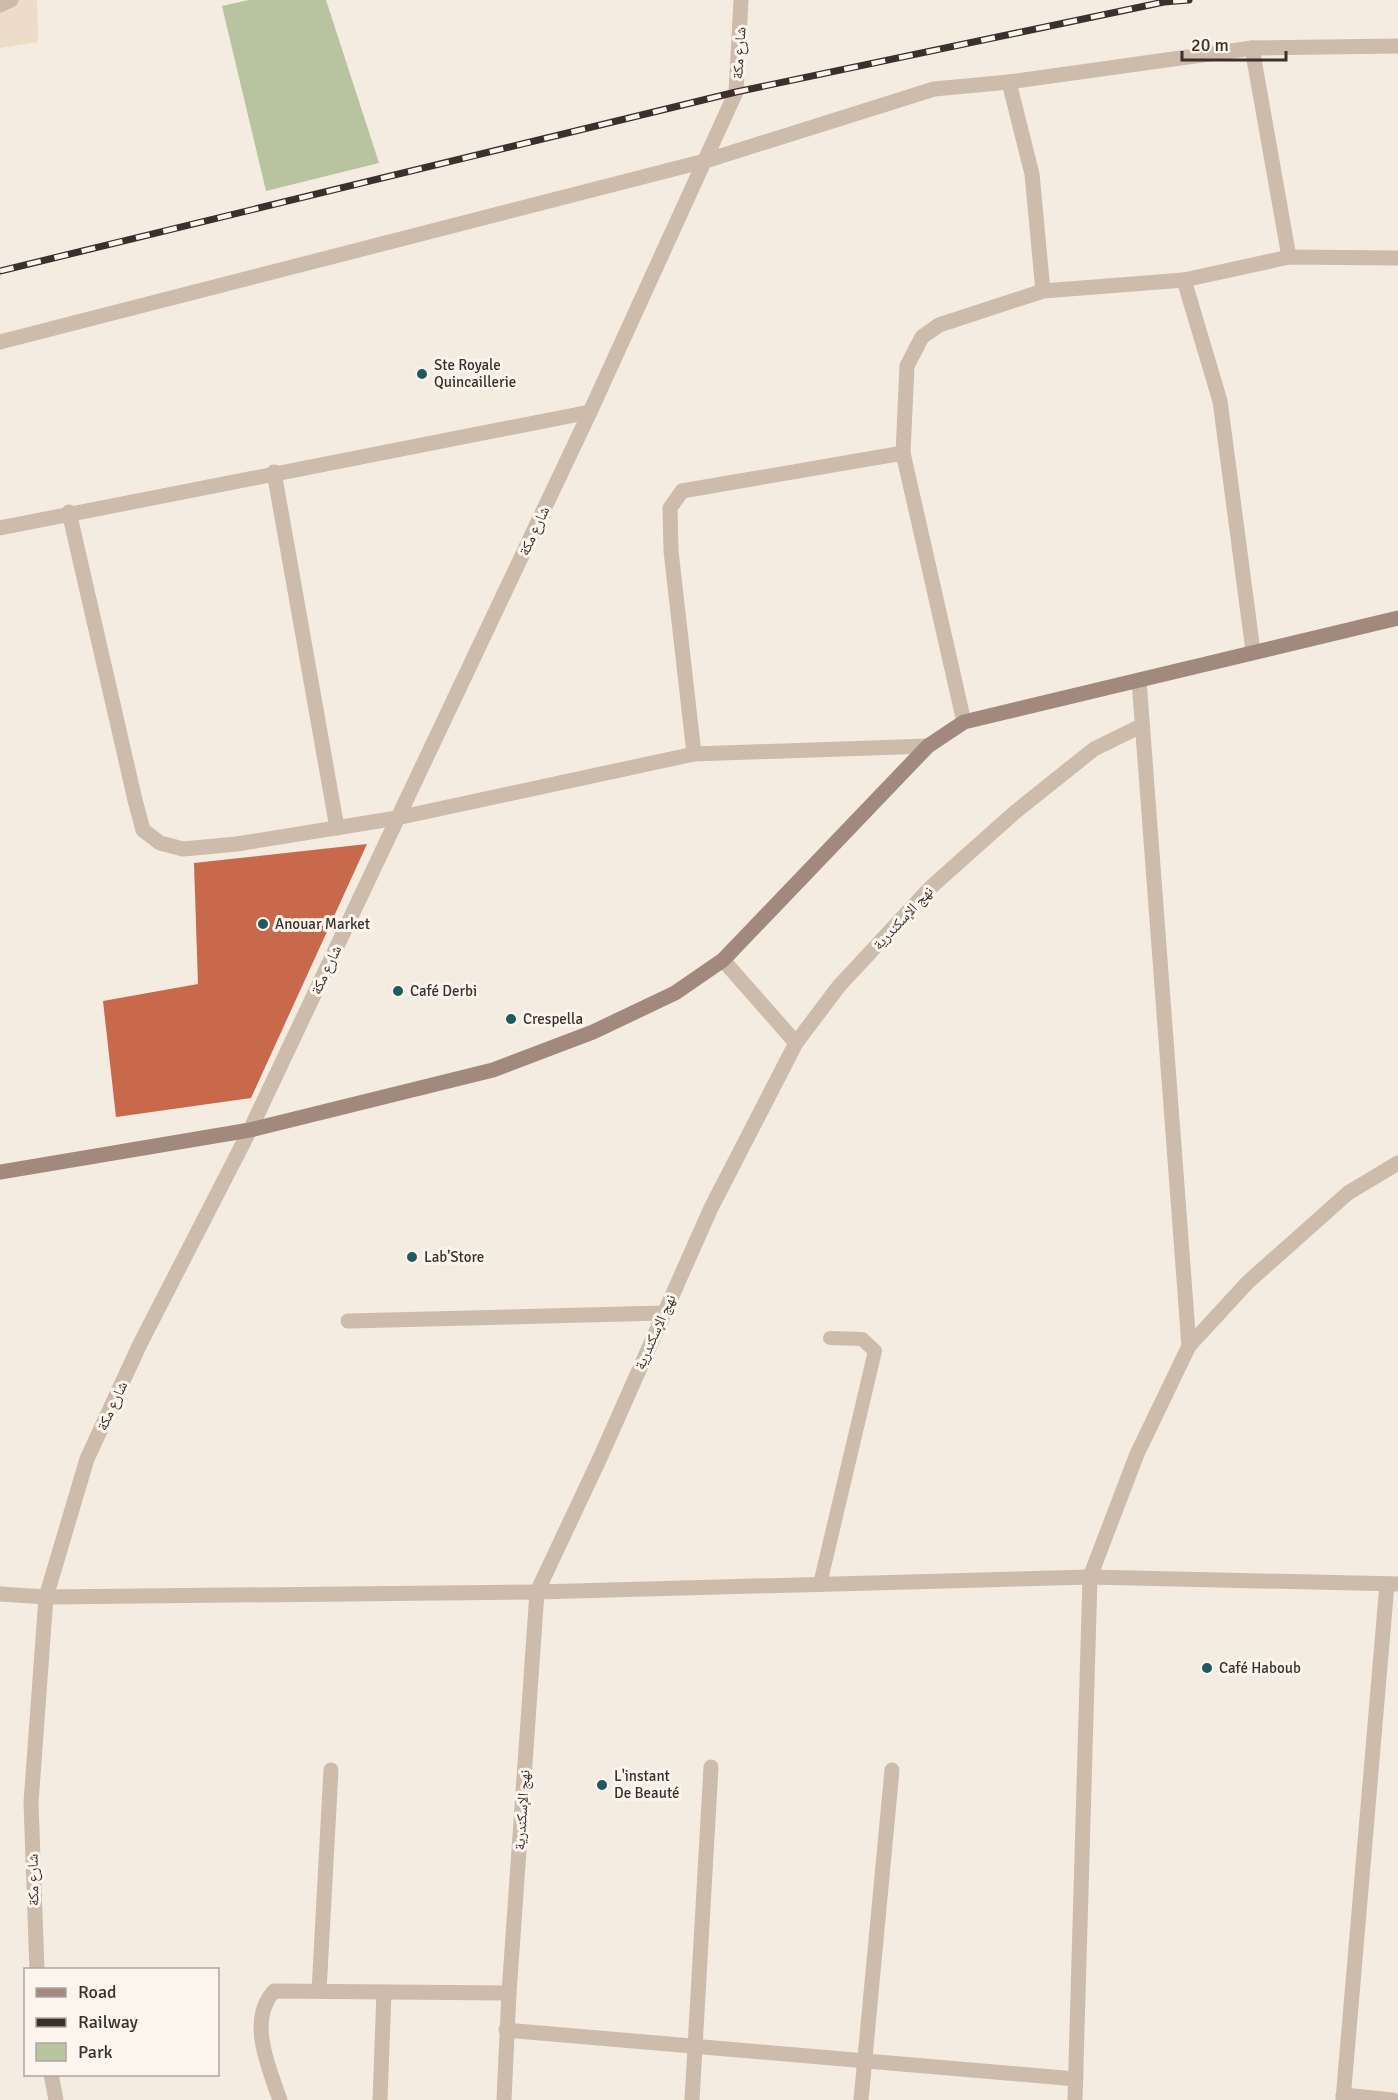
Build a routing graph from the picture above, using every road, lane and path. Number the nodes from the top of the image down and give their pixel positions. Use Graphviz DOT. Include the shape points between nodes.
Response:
graph roads {
  1 [pos="11,0"];
  2 [pos="741,0"];
  3 [pos="0,5"];
  4 [pos="1398,46"];
  5 [pos="1252,48"];
  6 [pos="1010,81"];
  7 [pos="705,160"];
  8 [pos="1289,257"];
  9 [pos="1398,258"];
  10 [pos="1184,280"];
  11 [pos="1043,291"];
  12 [pos="0,342"];
  13 [pos="590,412"];
  14 [pos="903,453"];
  15 [pos="274,472"];
  16 [pos="69,512"];
  17 [pos="0,528"];
  18 [pos="1398,618"];
  19 [pos="1253,651"];
  20 [pos="1139,680"];
  21 [pos="964,722"];
  22 [pos="1141,726"];
  23 [pos="928,746"];
  24 [pos="694,754"];
  25 [pos="397,818"];
  26 [pos="337,828"];
  27 [pos="723,960"];
  28 [pos="796,1043"];
  29 [pos="250,1130"];
  30 [pos="1398,1163"];
  31 [pos="0,1172"];
  32 [pos="663,1313"];
  33 [pos="348,1321"];
  34 [pos="830,1338"];
  35 [pos="1189,1346"];
  36 [pos="1090,1577"];
  37 [pos="820,1584"];
  38 [pos="1392,1584"];
  39 [pos="537,1592"];
  40 [pos="0,1594"];
  41 [pos="46,1597"];
  42 [pos="711,1767"];
  43 [pos="332,1770"];
  44 [pos="892,1770"];
  45 [pos="37,1968"];
  46 [pos="319,1991"];
  47 [pos="384,1992"];
  48 [pos="509,1993"];
  49 [pos="506,2030"];
  50 [pos="693,2046"];
  51 [pos="863,2061"];
  52 [pos="51,2076"];
  53 [pos="1076,2079"];
  54 [pos="1343,2098"];
  55 [pos="56,2100"];
  56 [pos="280,2100"];
  57 [pos="380,2100"];
  58 [pos="504,2100"];
  59 [pos="692,2100"];
  60 [pos="861,2100"];
  61 [pos="1075,2100"];
  62 [pos="1393,2100"];
  1 -- 3 [label="street"];
  2 -- 7 [label="street, شارع مكة" via="736,92"];
  4 -- 5 [label="street"];
  5 -- 6 [label="street"];
  5 -- 8 [label="street"];
  6 -- 7 [label="street" via="934,89"];
  6 -- 11 [label="street" via="1032,174"];
  7 -- 12 [label="street"];
  7 -- 13 [label="street, شارع مكة"];
  8 -- 9 [label="street"];
  8 -- 10 [label="street"];
  10 -- 11 [label="street"];
  10 -- 19 [label="street" via="1220,401"];
  11 -- 14 [label="street" via="939,325 922,338 907,366"];
  13 -- 15 [label="street"];
  13 -- 25 [label="street, شارع مكة"];
  14 -- 21 [label="street"];
  14 -- 24 [label="street" via="682,491 674,500 670,508 671,551"];
  15 -- 16 [label="street"];
  15 -- 26 [label="street"];
  16 -- 17 [label="street"];
  16 -- 26 [label="street" via="143,830 160,843 183,849"];
  18 -- 19 [label="main road"];
  19 -- 20 [label="main road"];
  20 -- 21 [label="main road"];
  20 -- 22 [label="street"];
  21 -- 23 [label="main road"];
  22 -- 28 [label="street, نهج الإسكندرية" via="1094,749 930,888 839,986"];
  22 -- 35 [label="street"];
  23 -- 24 [label="street"];
  23 -- 27 [label="main road"];
  24 -- 25 [label="street"];
  25 -- 26 [label="street"];
  25 -- 29 [label="street, شارع مكة"];
  27 -- 28 [label="street"];
  27 -- 29 [label="main road" via="675,993 593,1032 493,1070"];
  28 -- 32 [label="street, نهج الإسكندرية" via="711,1208"];
  29 -- 31 [label="main road"];
  29 -- 41 [label="street, شارع مكة" via="140,1344 87,1459"];
  30 -- 35 [label="street" via="1348,1193 1248,1282"];
  32 -- 33 [label="street"];
  32 -- 39 [label="street, نهج الإسكندرية"];
  34 -- 37 [label="lane" via="862,1339 875,1351"];
  35 -- 36 [label="street" via="1137,1454"];
  36 -- 37 [label="street"];
  36 -- 38 [label="street"];
  36 -- 53 [label="street"];
  37 -- 39 [label="street"];
  38 -- 54 [label="street"];
  39 -- 41 [label="street"];
  39 -- 48 [label="street, نهج الإسكندرية"];
  40 -- 41 [label="street"];
  41 -- 45 [label="street, شارع مكة" via="31,1803"];
  42 -- 50 [label="street"];
  43 -- 46 [label="street"];
  44 -- 51 [label="street"];
  46 -- 47 [label="street"];
  46 -- 56 [label="street" via="274,1991 265,2001 261,2018 265,2055"];
  47 -- 48 [label="street"];
  47 -- 57 [label="street"];
  48 -- 49 [label="street, نهج الإسكندرية"];
  49 -- 50 [label="street"];
  49 -- 58 [label="street, نهج الإسكندرية"];
  50 -- 51 [label="street"];
  50 -- 59 [label="street"];
  51 -- 53 [label="street"];
  51 -- 60 [label="street"];
  52 -- 55 [label="street"];
  53 -- 61 [label="street"];
  54 -- 62 [label="street"];
}
